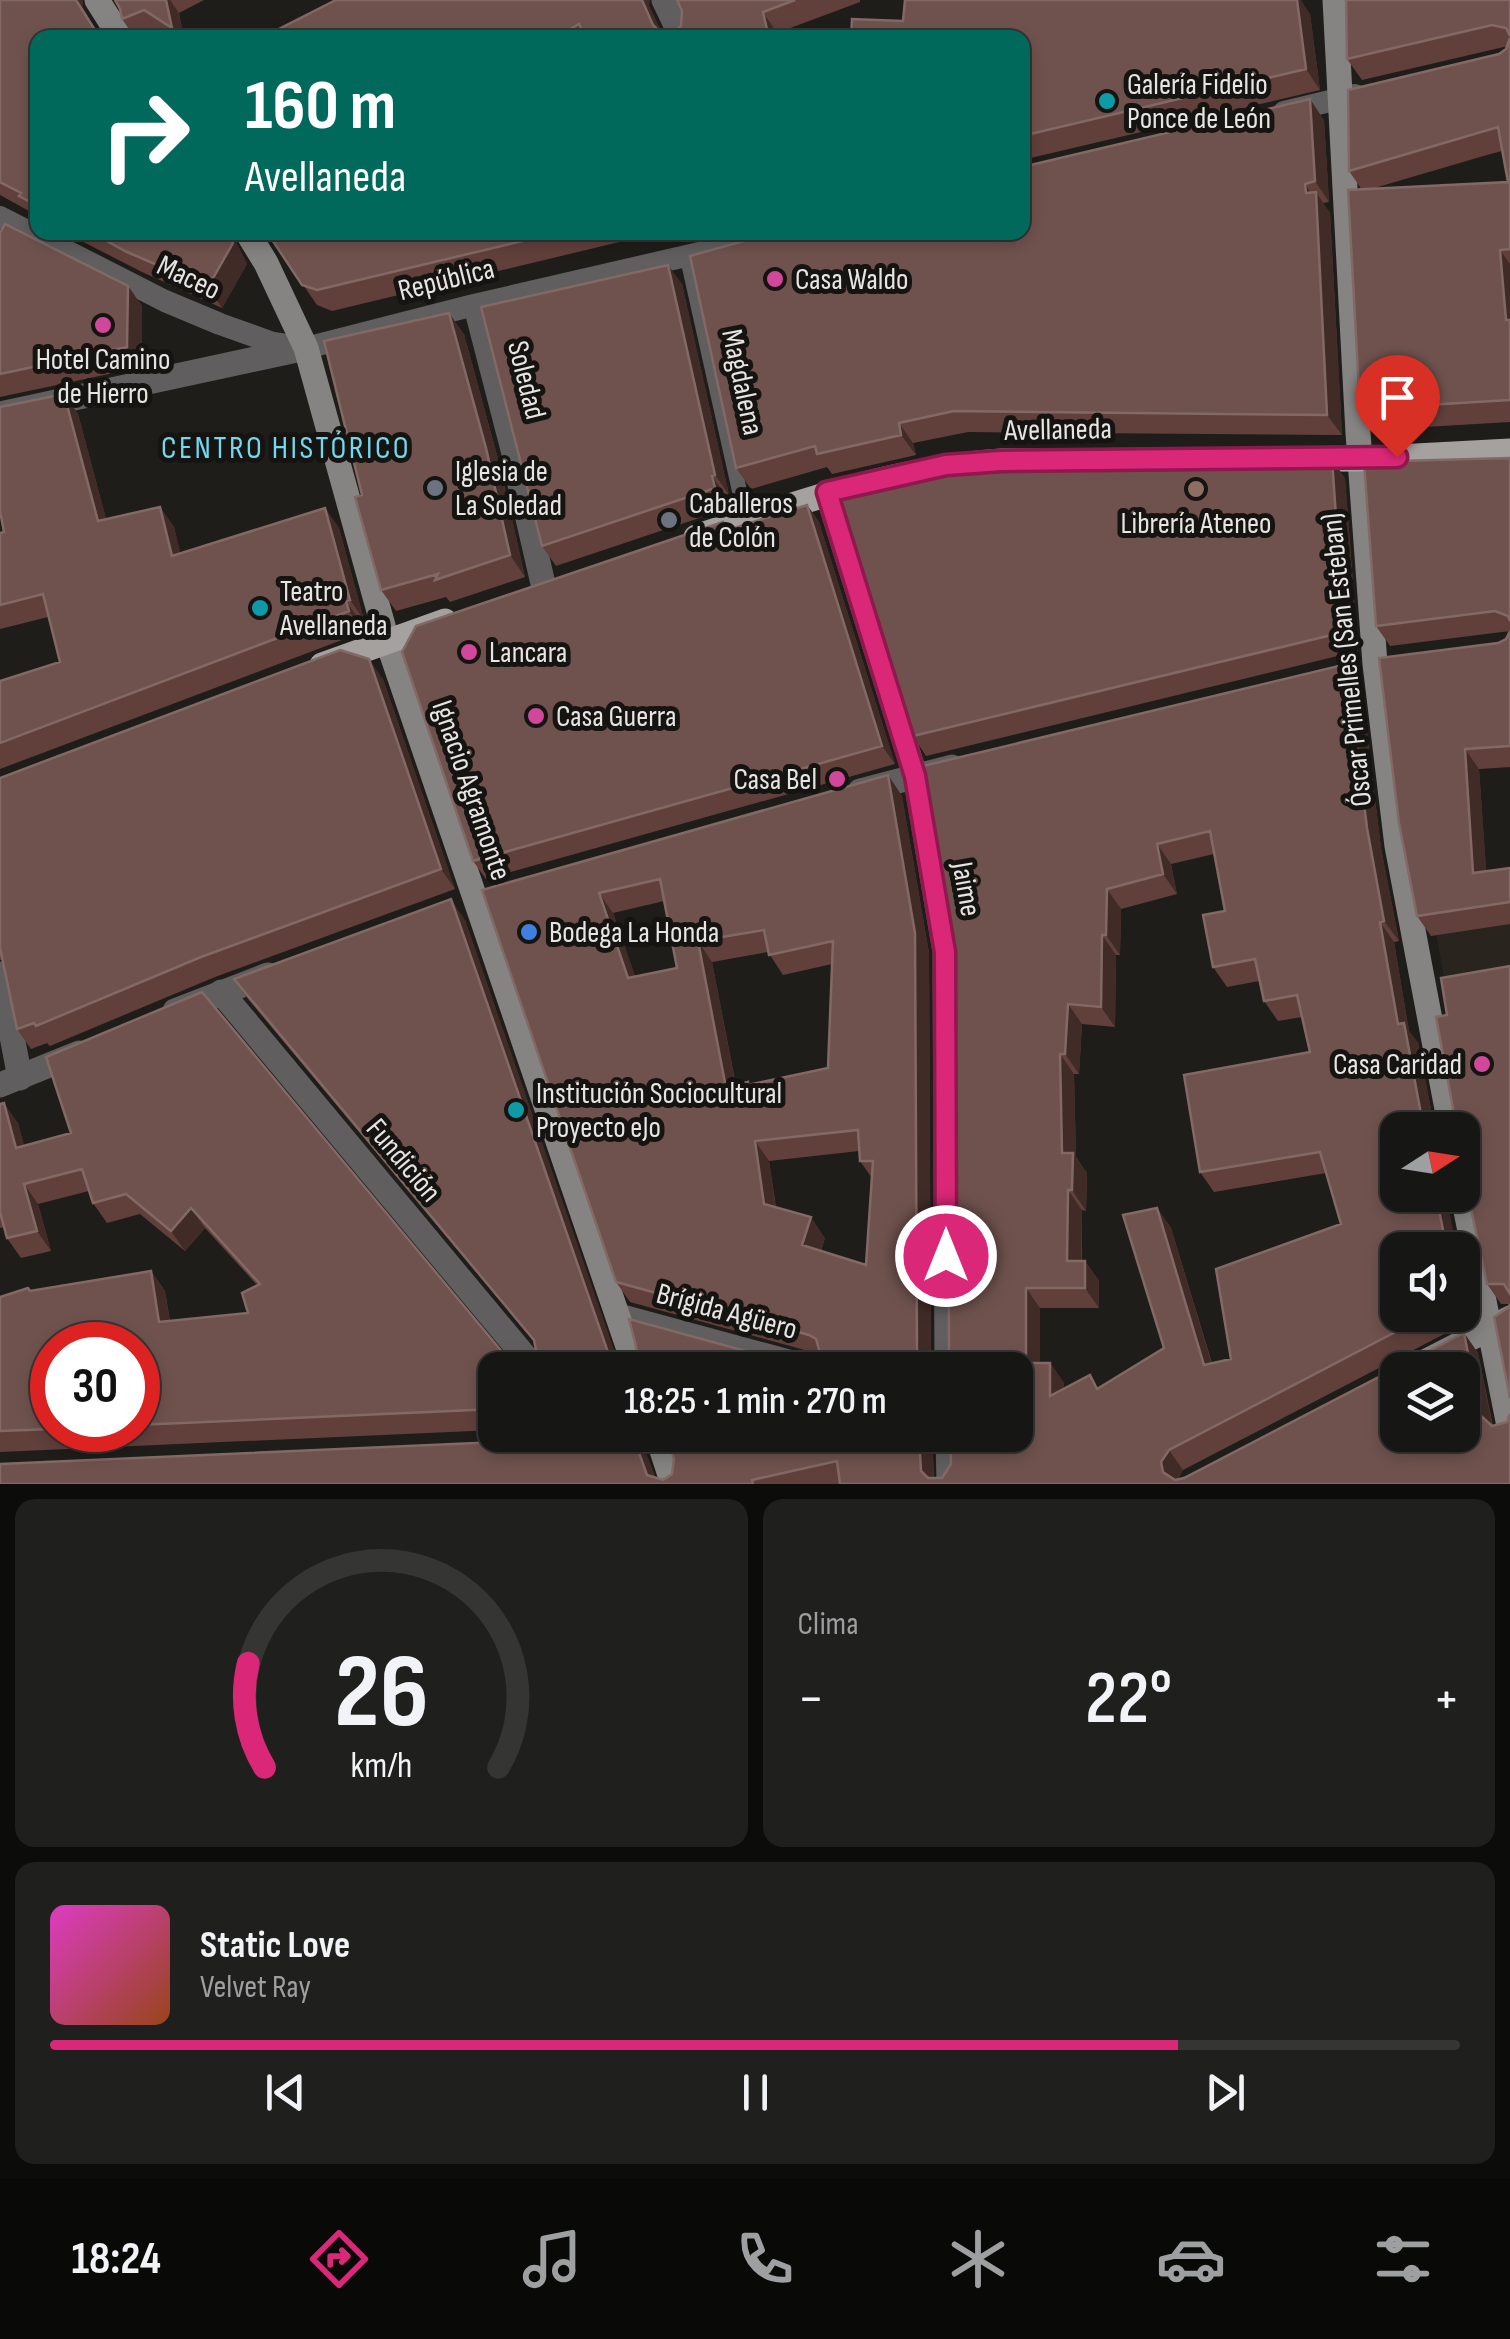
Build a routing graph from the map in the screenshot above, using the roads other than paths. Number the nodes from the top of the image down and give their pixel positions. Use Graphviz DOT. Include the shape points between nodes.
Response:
graph roads {
  1 [pos="97,0"];
  2 [pos="664,0"];
  3 [pos="1329,5"];
  4 [pos="117,30"];
  5 [pos="678,30"];
  6 [pos="1376,90"];
  7 [pos="1338,99"];
  8 [pos="1264,117"];
  9 [pos="0,217"];
  10 [pos="30,232"];
  11 [pos="45,240"];
  12 [pos="251,240"];
  13 [pos="755,240"];
  14 [pos="688,256"];
  15 [pos="474,305"];
  16 [pos="306,348"];
  17 [pos="0,414"];
  18 [pos="1510,451"];
  19 [pos="1360,460"];
  20 [pos="517,471"];
  21 [pos="827,492"];
  22 [pos="746,520"];
  23 [pos="672,545"];
  24 [pos="544,588"];
  25 [pos="476,610"];
  26 [pos="387,640"];
  27 [pos="294,675"];
  28 [pos="973,762"];
  29 [pos="915,776"];
  30 [pos="839,797"];
  31 [pos="293,966"];
  32 [pos="0,974"];
  33 [pos="221,992"];
  34 [pos="148,1023"];
  35 [pos="93,1046"];
  36 [pos="10,1082"];
  37 [pos="1448,1112"];
  38 [pos="1468,1212"];
  39 [pos="619,1316"];
  40 [pos="1499,1323"];
  41 [pos="521,1352"];
  42 [pos="630,1352"];
  43 [pos="752,1352"];
  44 [pos="947,1352"];
  45 [pos="1443,1352"];
  46 [pos="1510,1431"];
  47 [pos="663,1452"];
  48 [pos="948,1452"];
  49 [pos="673,1484"];
  50 [pos="949,1484"];
  1 -- 4 [label="main road"];
  2 -- 5 [label="street"];
  3 -- 7 [label="main road, Óscar Primelles (San Esteban)"];
  6 -- 7 [label="street"];
  7 -- 8 [label="street"];
  7 -- 19 [label="main road, Óscar Primelles (San Esteban)"];
  9 -- 10 [label="street, Maceo"];
  11 -- 16 [label="street, Maceo" via="220,324"];
  12 -- 16 [label="main road, Ignacio Agramonte"];
  13 -- 14 [label="street, República"];
  14 -- 15 [label="street, República"];
  14 -- 22 [label="lane, Magdalena"];
  15 -- 16 [label="street, República"];
  15 -- 20 [label="street, Soledad"];
  16 -- 17 [label="street, República"];
  16 -- 26 [label="main road, Ignacio Agramonte"];
  18 -- 19 [label="main road, Avellaneda"];
  19 -- 21 [label="main road, Avellaneda" via="1001,461 946,465"];
  19 -- 37 [label="main road, Óscar Primelles (San Esteban)" via="1397,846"];
  20 -- 24 [label="street, Soledad"];
  21 -- 22 [label="main road, Avellaneda"];
  21 -- 29 [label="street, Jaime"];
  22 -- 23 [label="main road, Avellaneda"];
  25 -- 26 [label="main road"];
  26 -- 27 [label="main road"];
  26 -- 39 [label="main road, Ignacio Agramonte"];
  28 -- 29 [label="street"];
  29 -- 30 [label="street"];
  29 -- 44 [label="street, Jaime" via="945,952"];
  31 -- 33 [label="street"];
  32 -- 36 [label="street"];
  33 -- 34 [label="street"];
  33 -- 41 [label="street, Fundición"];
  35 -- 36 [label="street"];
  38 -- 40 [label="main road"];
  39 -- 42 [label="main road, Ignacio Agramonte"];
  39 -- 43 [label="street, Brígida Agüero"];
  40 -- 45 [label="main road"];
  40 -- 46 [label="main road"];
  47 -- 49 [label="main road"];
  48 -- 50 [label="street"];
}
